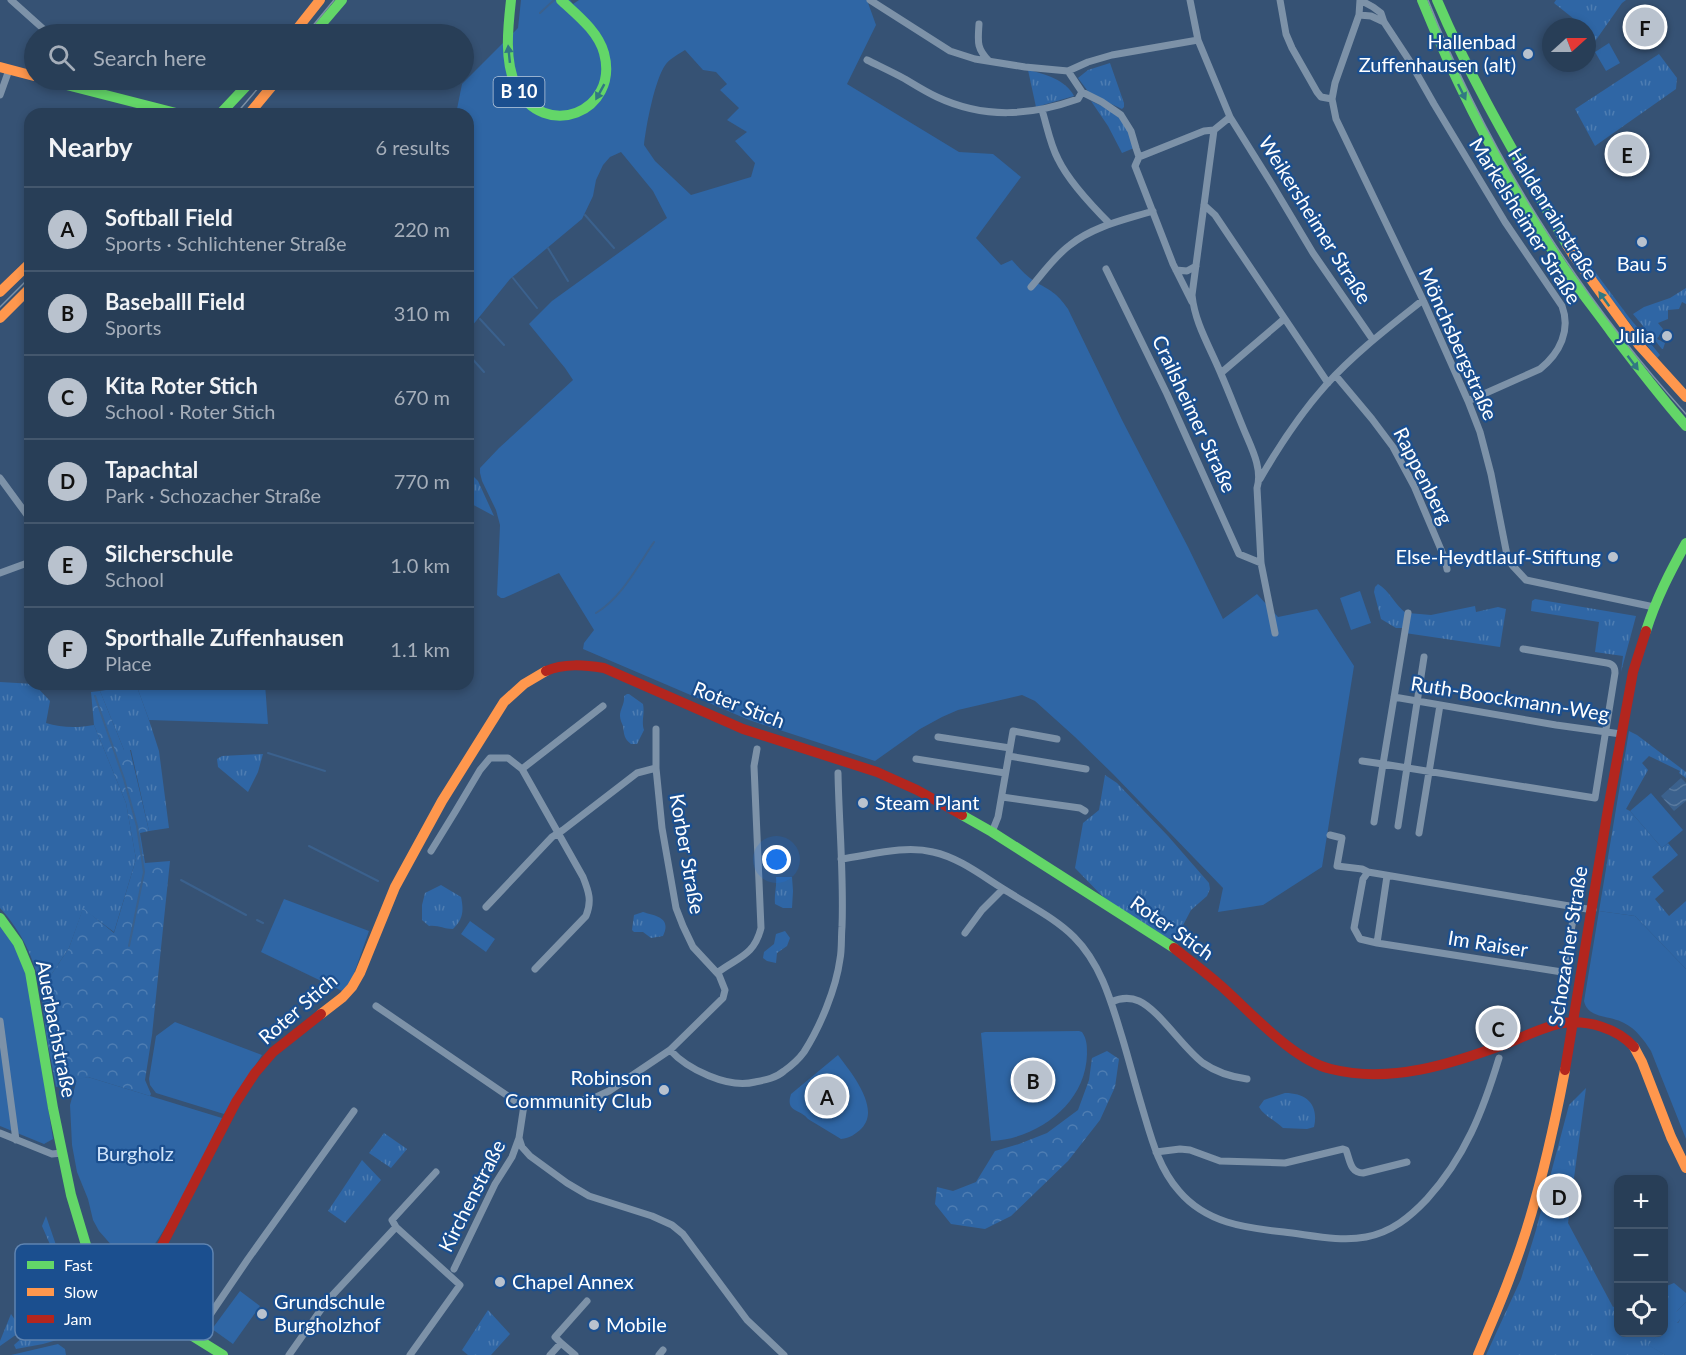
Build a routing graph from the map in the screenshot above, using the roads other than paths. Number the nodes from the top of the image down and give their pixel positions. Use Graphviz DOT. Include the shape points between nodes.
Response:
graph roads {
  1 [pos="11,0"];
  2 [pos="320,0"];
  3 [pos="342,0"];
  4 [pos="511,0"];
  5 [pos="561,0"];
  6 [pos="870,0"];
  7 [pos="1190,0"];
  8 [pos="1280,0"];
  9 [pos="1360,0"];
  10 [pos="1422,0"];
  11 [pos="1437,0"];
  12 [pos="1359,15"];
  13 [pos="1384,22"];
  14 [pos="39,24"];
  15 [pos="301,24"];
  16 [pos="322,24"];
  17 [pos="979,24"];
  18 [pos="1198,40"];
  19 [pos="867,60"];
  20 [pos="989,61"];
  21 [pos="5,68"];
  22 [pos="1068,71"];
  23 [pos="24,73"];
  24 [pos="96,90"];
  25 [pos="243,90"];
  26 [pos="269,90"];
  27 [pos="1082,92"];
  28 [pos="0,95"];
  29 [pos="1332,99"];
  30 [pos="149,106"];
  31 [pos="151,108"];
  32 [pos="157,108"];
  33 [pos="226,108"];
  34 [pos="254,108"];
  35 [pos="1042,110"];
  36 [pos="1230,117"];
  37 [pos="1214,130"];
  38 [pos="1138,157"];
  39 [pos="1204,205"];
  40 [pos="1153,211"];
  41 [pos="1110,224"];
  42 [pos="1196,266"];
  43 [pos="24,269"];
  44 [pos="1106,269"];
  45 [pos="1176,270"];
  46 [pos="1031,287"];
  47 [pos="0,292"];
  48 [pos="24,294"];
  49 [pos="1423,300"];
  50 [pos="1193,304"];
  51 [pos="0,318"];
  52 [pos="1284,319"];
  53 [pos="1373,340"];
  54 [pos="1221,373"];
  55 [pos="1336,376"];
  56 [pos="1328,383"];
  57 [pos="1686,397"];
  58 [pos="1468,401"];
  59 [pos="1686,426"];
  60 [pos="0,478"];
  61 [pos="1260,479"];
  62 [pos="24,511"];
  63 [pos="1686,543"];
  64 [pos="1261,563"];
  65 [pos="24,564"];
  66 [pos="1447,568"];
  67 [pos="0,573"];
  68 [pos="1654,607"];
  69 [pos="1408,613"];
  70 [pos="1275,633"];
  71 [pos="1522,649"];
  72 [pos="1424,657"];
  73 [pos="1394,698"];
  74 [pos="1417,701"];
  75 [pos="1440,705"];
  76 [pos="603,706"];
  77 [pos="656,729"];
  78 [pos="1606,731"];
  79 [pos="1622,734"];
  80 [pos="938,737"];
  81 [pos="1057,739"];
  82 [pos="756,749"];
  83 [pos="1010,752"];
  84 [pos="916,759"];
  85 [pos="1362,760"];
  86 [pos="1383,764"];
  87 [pos="656,768"];
  88 [pos="1407,768"];
  89 [pos="1086,769"];
  90 [pos="522,770"];
  91 [pos="1429,770"];
  92 [pos="838,773"];
  93 [pos="1005,773"];
  94 [pos="1002,796"];
  95 [pos="1085,811"];
  96 [pos="1374,822"];
  97 [pos="1398,826"];
  98 [pos="992,832"];
  99 [pos="558,833"];
  100 [pos="1419,833"];
  101 [pos="1330,836"];
  102 [pos="431,851"];
  103 [pos="842,859"];
  104 [pos="1368,872"];
  105 [pos="1387,876"];
  106 [pos="1003,889"];
  107 [pos="486,907"];
  108 [pos="1575,907"];
  109 [pos="1593,910"];
  110 [pos="0,918"];
  111 [pos="965,933"];
  112 [pos="1377,943"];
  113 [pos="535,969"];
  114 [pos="717,973"];
  115 [pos="1111,1002"];
  116 [pos="376,1006"];
  117 [pos="0,1020"];
  118 [pos="1574,1022"];
  119 [pos="670,1050"];
  120 [pos="1499,1058"];
  121 [pos="1247,1079"];
  122 [pos="524,1105"];
  123 [pos="354,1110"];
  124 [pos="0,1133"];
  125 [pos="519,1138"];
  126 [pos="16,1140"];
  127 [pos="1156,1152"];
  128 [pos="62,1153"];
  129 [pos="1407,1162"];
  130 [pos="1686,1168"];
  131 [pos="436,1172"];
  132 [pos="396,1227"];
  133 [pos="86,1244"];
  134 [pos="163,1244"];
  135 [pos="453,1269"];
  136 [pos="587,1301"];
  137 [pos="213,1311"];
  138 [pos="200,1340"];
  139 [pos="561,1343"];
  140 [pos="223,1355"];
  141 [pos="289,1355"];
  142 [pos="410,1355"];
  143 [pos="550,1355"];
  144 [pos="574,1355"];
  145 [pos="784,1355"];
  146 [pos="1478,1355"];
  1 -- 14 [label="street"];
  2 -- 15 [label="main road"];
  3 -- 16 [label="main road"];
  5 -- 4 [label="main road, B 10, one-way" via="597,37 608,71 596,101 580,113 562,118 532,108 517,87 509,57"];
  6 -- 20 [label="street" via="950,51"];
  7 -- 18 [label="street, Weikersheimer Straße"];
  8 -- 29 [label="street" via="1292,48 1317,92"];
  9 -- 12 [label="street, Mönchsbergstraße"];
  9 -- 13 [label="street, Markelsheimer Straße" via="1381,13"];
  10 -- 59 [label="main road, Haldenrainstraße, one-way" via="1459,86 1516,192 1596,314 1649,385"];
  57 -- 11 [label="main road, Haldenrainstraße, one-way" via="1639,345 1574,256 1497,123"];
  12 -- 13 [label="street"];
  12 -- 29 [label="street, Mönchsbergstraße"];
  13 -- 58 [label="street, Markelsheimer Straße" via="1566,315 1561,345 1548,363"];
  17 -- 20 [label="street" via="978,43"];
  18 -- 22 [label="street" via="1121,53"];
  18 -- 36 [label="street, Weikersheimer Straße"];
  19 -- 35 [label="street" via="965,108 1017,114"];
  20 -- 22 [label="street"];
  21 -- 23 [label="main road"];
  21 -- 28 [label="street"];
  22 -- 27 [label="street"];
  24 -- 30 [label="main road"];
  25 -- 33 [label="main road"];
  26 -- 34 [label="main road"];
  27 -- 35 [label="street" via="1078,99"];
  27 -- 38 [label="street" via="1121,115 1131,131"];
  29 -- 49 [label="street, Mönchsbergstraße" via="1341,133"];
  30 -- 31 [label="main road"];
  30 -- 32 [label="main road"];
  35 -- 41 [label="street" via="1064,169"];
  36 -- 37 [label="street"];
  36 -- 53 [label="street, Weikersheimer Straße" via="1313,254"];
  37 -- 38 [label="street"];
  37 -- 39 [label="street"];
  38 -- 40 [label="street" via="1135,166"];
  39 -- 42 [label="street"];
  39 -- 52 [label="street" via="1215,215"];
  40 -- 41 [label="street"];
  40 -- 45 [label="street"];
  41 -- 46 [label="street" via="1068,246"];
  42 -- 45 [label="street" via="1187,271"];
  42 -- 50 [label="street"];
  43 -- 47 [label="main road"];
  44 -- 64 [label="street, Crailsheimer Straße" via="1239,554"];
  45 -- 50 [label="street"];
  48 -- 51 [label="main road"];
  49 -- 53 [label="street"];
  49 -- 58 [label="street, Mönchsbergstraße"];
  50 -- 54 [label="street"];
  52 -- 54 [label="street"];
  52 -- 56 [label="street"];
  53 -- 55 [label="street"];
  54 -- 61 [label="street"];
  55 -- 56 [label="street"];
  55 -- 66 [label="street, Rappenberg" via="1383,432 1403,464"];
  56 -- 61 [label="street" via="1294,424"];
  58 -- 68 [label="street, Mönchsbergstraße" via="1491,474 1507,555 1521,576"];
  60 -- 62 [label="street"];
  61 -- 64 [label="street" via="1257,488"];
  63 -- 68 [label="main road, Schozacher Straße"];
  64 -- 70 [label="street"];
  65 -- 67 [label="street"];
  68 -- 79 [label="main road, Schozacher Straße" via="1635,665"];
  69 -- 73 [label="street"];
  71 -- 78 [label="street" via="1611,664 1616,673"];
  72 -- 74 [label="street"];
  73 -- 74 [label="street, Ruth-Boockmann-Weg"];
  73 -- 86 [label="street"];
  74 -- 75 [label="street, Ruth-Boockmann-Weg"];
  74 -- 88 [label="street"];
  75 -- 78 [label="street, Ruth-Boockmann-Weg"];
  75 -- 91 [label="street"];
  76 -- 90 [label="street"];
  77 -- 87 [label="street, Korber Straße"];
  78 -- 79 [label="street, Ruth-Boockmann-Weg"];
  78 -- 91 [label="street" via="1595,798"];
  79 -- 109 [label="main road, Schozacher Straße"];
  80 -- 83 [label="street"];
  81 -- 83 [label="street" via="1013,731"];
  82 -- 114 [label="street" via="760,928 749,951"];
  83 -- 89 [label="street"];
  83 -- 93 [label="street"];
  84 -- 93 [label="street"];
  85 -- 86 [label="street"];
  86 -- 88 [label="street"];
  86 -- 96 [label="street"];
  87 -- 99 [label="street" via="637,773"];
  87 -- 114 [label="street, Korber Straße" via="676,908 693,947"];
  88 -- 91 [label="street"];
  88 -- 97 [label="street"];
  90 -- 99 [label="street"];
  90 -- 102 [label="street" via="508,758 490,758"];
  91 -- 100 [label="street"];
  92 -- 103 [label="street"];
  93 -- 94 [label="street"];
  94 -- 95 [label="street"];
  94 -- 98 [label="street"];
  98 -- 118 [label="main road, Roter Stich" via="1172,947 1296,1053 1324,1067 1383,1073 1425,1067 1480,1053 1559,1023"];
  98 -- 134 [label="main road, Roter Stich" via="887,776 743,729 604,668 557,666 537,675 504,702 442,801 395,887 352,987 273,1052 239,1096"];
  99 -- 107 [label="street"];
  99 -- 113 [label="street" via="583,877 590,905 586,916"];
  101 -- 104 [label="street" via="1342,838 1337,866"];
  103 -- 106 [label="street" via="907,850 933,852 955,860"];
  103 -- 119 [label="street" via="840,960 826,1005 802,1054 773,1078 744,1085 715,1078 678,1060"];
  104 -- 105 [label="street"];
  104 -- 112 [label="street, Im Raiser" via="1363,879 1354,928 1360,939"];
  105 -- 108 [label="street"];
  105 -- 112 [label="street"];
  106 -- 111 [label="street"];
  106 -- 115 [label="street" via="1075,938 1096,967"];
  108 -- 109 [label="street"];
  108 -- 112 [label="street, Im Raiser" via="1566,969 1562,972"];
  109 -- 118 [label="main road, Schozacher Straße"];
  110 -- 128 [label="main road, Auerbachstraße" via="18,943 30,972"];
  114 -- 119 [label="street" via="725,994"];
  115 -- 121 [label="street" via="1126,998 1142,1003 1203,1063"];
  115 -- 127 [label="street"];
  116 -- 122 [label="street"];
  117 -- 126 [label="street"];
  118 -- 130 [label="main road" via="1607,1029 1633,1046"];
  118 -- 146 [label="main road, Schozacher Straße" via="1556,1119 1532,1210 1512,1273"];
  119 -- 122 [label="street" via="592,1099"];
  120 -- 127 [label="street" via="1483,1107 1447,1176 1410,1216 1371,1236 1332,1238 1254,1229 1222,1221 1185,1198 1168,1178"];
  122 -- 125 [label="street, Kirchenstraße"];
  123 -- 137 [label="street"];
  124 -- 126 [label="street"];
  125 -- 135 [label="street, Kirchenstraße"];
  125 -- 145 [label="street" via="530,1156 589,1196 672,1225 683,1234 747,1320"];
  126 -- 128 [label="street" via="52,1154"];
  127 -- 129 [label="street" via="1180,1149 1220,1161 1285,1163 1343,1149 1357,1173"];
  128 -- 133 [label="main road, Auerbachstraße"];
  131 -- 132 [label="street" via="392,1220"];
  132 -- 141 [label="street" via="327,1301"];
  132 -- 142 [label="street" via="460,1285"];
  136 -- 139 [label="street" via="555,1337"];
  138 -- 140 [label="main road"];
  139 -- 143 [label="street"];
  139 -- 144 [label="street"];
}
